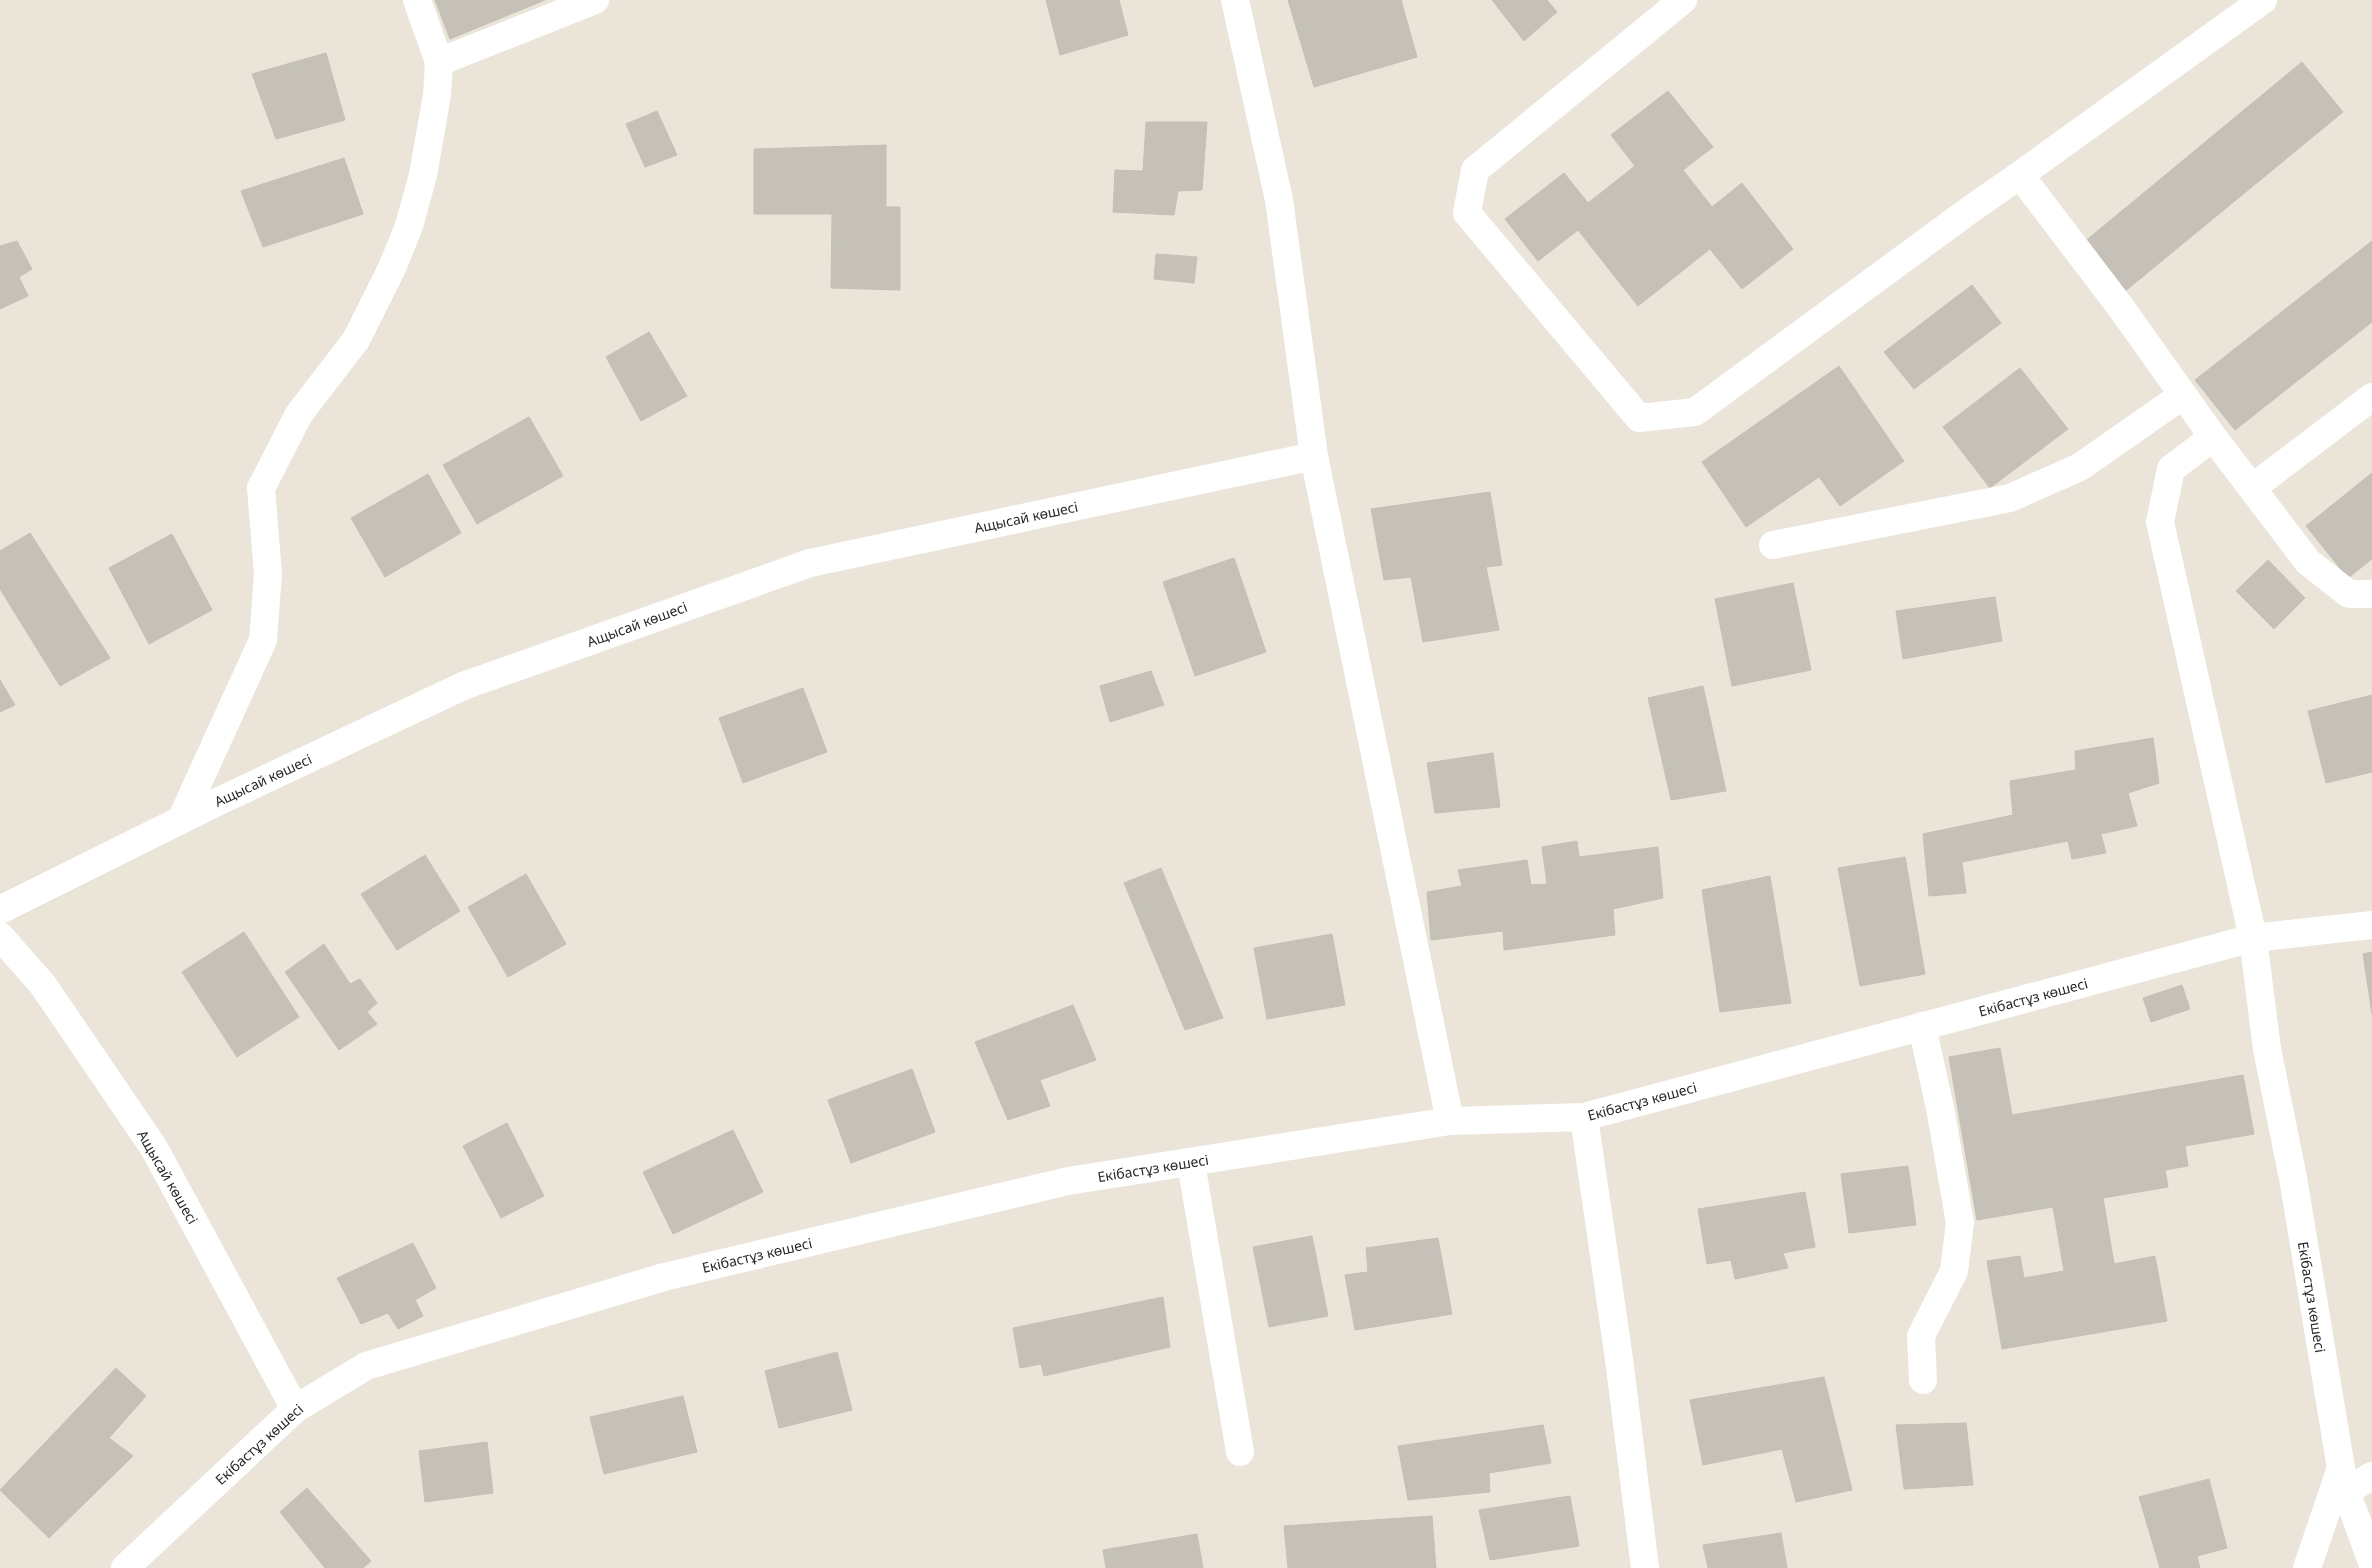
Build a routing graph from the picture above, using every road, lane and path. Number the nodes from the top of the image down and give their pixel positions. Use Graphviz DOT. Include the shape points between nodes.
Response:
graph roads {
  1 [pos="418,0"];
  2 [pos="595,0"];
  3 [pos="1235,0"];
  4 [pos="1683,0"];
  5 [pos="2263,0"];
  6 [pos="439,62"];
  7 [pos="2020,175"];
  8 [pos="2183,395"];
  9 [pos="2372,397"];
  10 [pos="2213,437"];
  11 [pos="1314,456"];
  12 [pos="2252,488"];
  13 [pos="1773,545"];
  14 [pos="2372,594"];
  15 [pos="181,820"];
  16 [pos="0,910"];
  17 [pos="2372,925"];
  18 [pos="0,936"];
  19 [pos="2253,938"];
  20 [pos="1922,1026"];
  21 [pos="1584,1117"];
  22 [pos="1450,1121"];
  23 [pos="1191,1163"];
  24 [pos="1923,1380"];
  25 [pos="295,1409"];
  26 [pos="1240,1452"];
  27 [pos="2372,1476"];
  28 [pos="2344,1480"];
  29 [pos="2372,1562"];
  30 [pos="125,1568"];
  31 [pos="1645,1568"];
  32 [pos="2307,1568"];
  1 -- 6 [label="street"];
  2 -- 6 [label="street"];
  3 -- 11 [label="street" via="1279,200"];
  4 -- 7 [label="street" via="1475,170 1467,213 1639,418 1695,412"];
  5 -- 7 [label="street"];
  6 -- 15 [label="street" via="423,175 409,226 392,268 356,340 299,414 261,488 268,574 263,640"];
  7 -- 8 [label="street" via="2119,304"];
  8 -- 10 [label="street"];
  8 -- 13 [label="street" via="2080,467 2010,498"];
  9 -- 12 [label="street"];
  10 -- 12 [label="street"];
  10 -- 19 [label="street" via="2171,469 2160,522"];
  11 -- 15 [label="street, Ащысай көшесі" via="810,563 464,686"];
  11 -- 22 [label="street"];
  12 -- 14 [label="street" via="2308,562 2349,594"];
  15 -- 16 [label="street, Ащысай көшесі"];
  17 -- 19 [label="street, Екібастұз көшесі"];
  18 -- 25 [label="street, Ащысай көшесі" via="43,985 154,1148"];
  19 -- 20 [label="street, Екібастұз көшесі"];
  19 -- 28 [label="street, Екібастұз көшесі" via="2267,1049 2293,1178"];
  20 -- 21 [label="street, Екібастұз көшесі"];
  20 -- 24 [label="street" via="1960,1223 1954,1271 1922,1336"];
  21 -- 22 [label="street, Екібастұз көшесі"];
  21 -- 31 [label="street"];
  22 -- 23 [label="street, Екібастұз көшесі"];
  23 -- 25 [label="street, Екібастұз көшесі" via="1068,1181 664,1277 366,1366"];
  23 -- 26 [label="street"];
  25 -- 30 [label="street, Екібастұз көшесі"];
  27 -- 28 [label="street"];
  28 -- 29 [label="street, Екібастұз көшесі"];
  28 -- 32 [label="street"];
}
